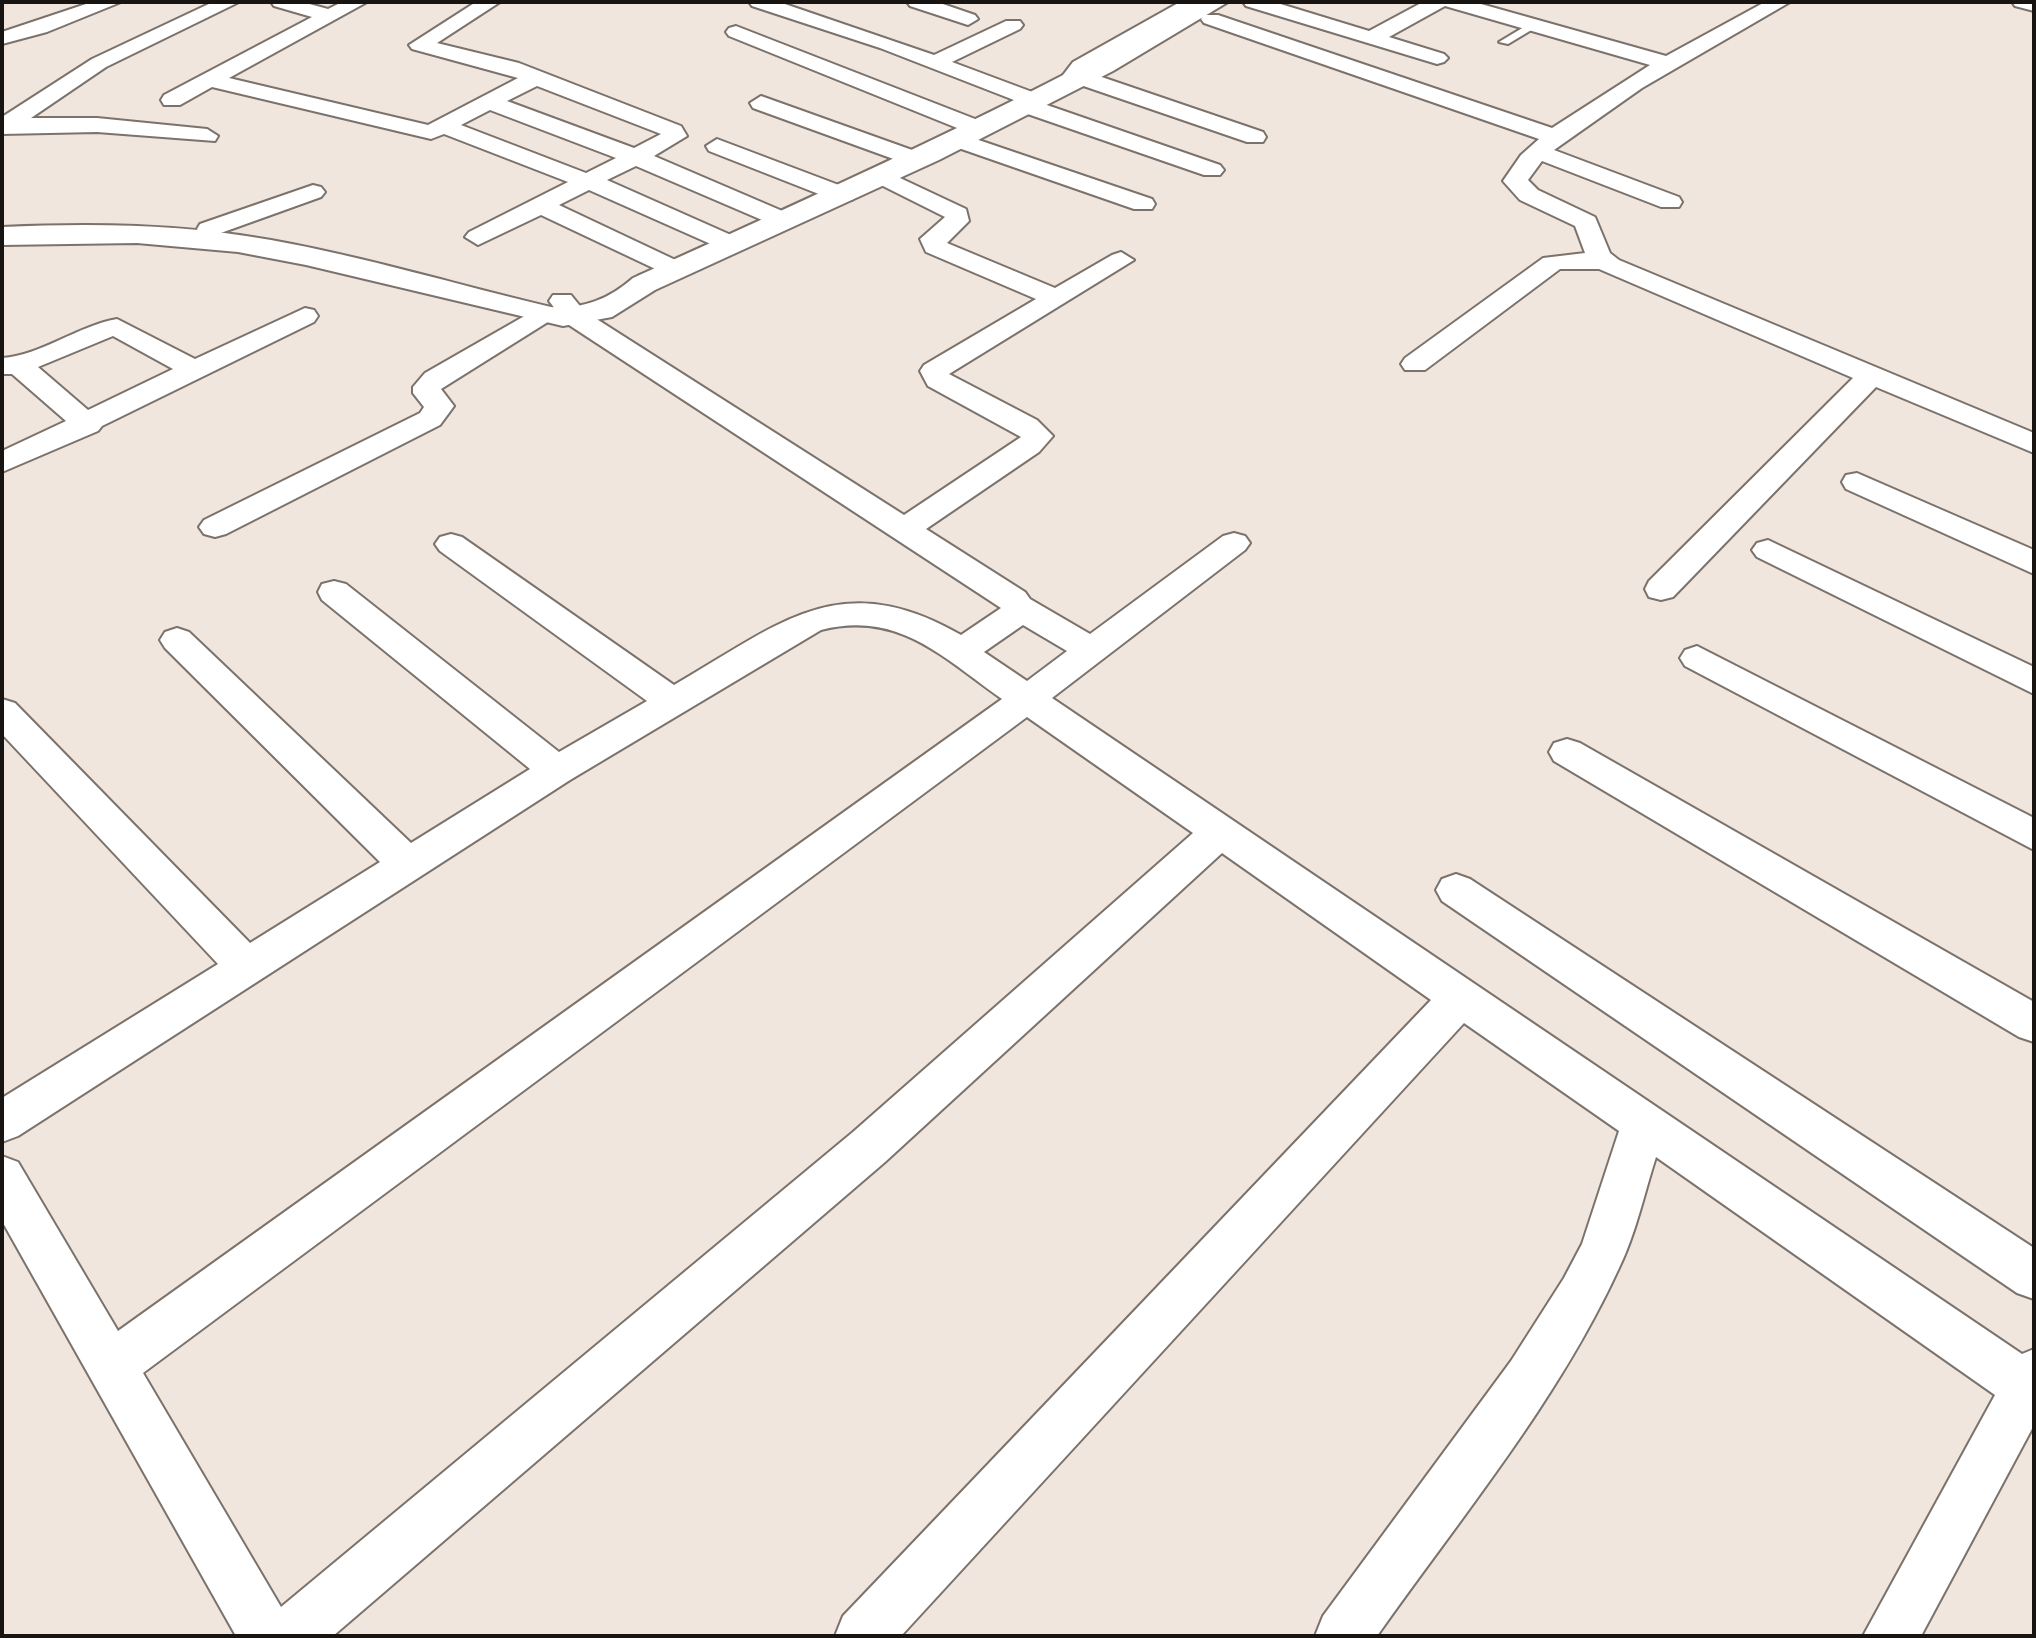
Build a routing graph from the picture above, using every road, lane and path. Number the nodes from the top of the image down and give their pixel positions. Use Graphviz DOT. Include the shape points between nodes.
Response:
graph roads {
  1 [pos="111,2"];
  2 [pos="229,2"];
  3 [pos="281,2"];
  4 [pos="357,2"];
  5 [pos="490,2"];
  6 [pos="759,2"];
  7 [pos="917,2"];
  8 [pos="1156,2"];
  9 [pos="1243,2"];
  10 [pos="1253,2"];
  11 [pos="1438,2"];
  12 [pos="1452,2"];
  13 [pos="1780,2"];
  14 [pos="2022,2"];
  15 [pos="2034,5"];
  16 [pos="1188,6"];
  17 [pos="1214,11"];
  18 [pos="1012,14"];
  19 [pos="1377,14"];
  20 [pos="329,16"];
  21 [pos="968,19"];
  22 [pos="1401,22"];
  23 [pos="1534,24"];
  24 [pos="736,32"];
  25 [pos="2,38"];
  26 [pos="1371,38"];
  27 [pos="1504,42"];
  28 [pos="1437,58"];
  29 [pos="935,62"];
  30 [pos="1669,64"];
  31 [pos="537,77"];
  32 [pos="1093,77"];
  33 [pos="209,80"];
  34 [pos="172,100"];
  35 [pos="492,103"];
  36 [pos="761,103"];
  37 [pos="1031,104"];
  38 [pos="4,125"];
  39 [pos="446,127"];
  40 [pos="969,135"];
  41 [pos="207,136"];
  42 [pos="1255,137"];
  43 [pos="1547,145"];
  44 [pos="717,146"];
  45 [pos="635,157"];
  46 [pos="918,160"];
  47 [pos="1212,170"];
  48 [pos="883,177"];
  49 [pos="588,182"];
  50 [pos="313,192"];
  51 [pos="843,195"];
  52 [pos="1670,202"];
  53 [pos="1143,204"];
  54 [pos="542,206"];
  55 [pos="785,221"];
  56 [pos="2,225"];
  57 [pos="209,229"];
  58 [pos="2,236"];
  59 [pos="478,237"];
  60 [pos="731,244"];
  61 [pos="1121,260"];
  62 [pos="1603,261"];
  63 [pos="675,269"];
  64 [pos="1055,298"];
  65 [pos="560,311"];
  66 [pos="305,316"];
  67 [pos="1415,364"];
  68 [pos="10,365"];
  69 [pos="197,371"];
  70 [pos="1872,375"];
  71 [pos="88,425"];
  72 [pos="2034,444"];
  73 [pos="2,463"];
  74 [pos="1857,482"];
  75 [pos="215,527"];
  76 [pos="904,530"];
  77 [pos="1234,543"];
  78 [pos="451,544"];
  79 [pos="1768,550"];
  80 [pos="2034,563"];
  81 [pos="1661,589"];
  82 [pos="334,592"];
  83 [pos="991,631"];
  84 [pos="177,640"];
  85 [pos="1697,658"];
  86 [pos="1058,676"];
  87 [pos="2034,682"];
  88 [pos="672,701"];
  89 [pos="2,712"];
  90 [pos="1567,752"];
  91 [pos="557,770"];
  92 [pos="1220,832"];
  93 [pos="2034,835"];
  94 [pos="407,864"];
  95 [pos="1456,890"];
  96 [pos="247,967"];
  97 [pos="1460,998"];
  98 [pos="2034,1024"];
  99 [pos="2,1122"];
  100 [pos="1644,1123"];
  101 [pos="2,1177"];
  102 [pos="2034,1276"];
  103 [pos="113,1365"];
  104 [pos="2032,1384"];
  105 [pos="267,1636"];
  106 [pos="290,1636"];
  107 [pos="863,1636"];
  108 [pos="1343,1636"];
  109 [pos="1891,1636"];
  1 -- 25 [label="street"];
  2 -- 38 [label="street" via="99,63"];
  3 -- 20 [label="street"];
  4 -- 20 [label="street"];
  5 -- 31 [label="street" via="419,45"];
  6 -- 29 [label="street"];
  7 -- 21 [label="street"];
  8 -- 16 [label="street"];
  9 -- 17 [label="street"];
  10 -- 26 [label="street"];
  11 -- 22 [label="street"];
  12 -- 23 [label="street"];
  13 -- 30 [label="street"];
  14 -- 15 [label="street"];
  16 -- 32 [label="street" via="1080,66 1074,75"];
  17 -- 32 [label="street"];
  17 -- 43 [label="street"];
  18 -- 29 [label="street"];
  19 -- 22 [label="street"];
  20 -- 33 [label="street"];
  22 -- 26 [label="street"];
  23 -- 27 [label="lane"];
  23 -- 30 [label="street"];
  24 -- 40 [label="street"];
  26 -- 28 [label="street"];
  29 -- 37 [label="street"];
  30 -- 43 [label="street"];
  31 -- 35 [label="street"];
  31 -- 45 [label="street" via="676,133"];
  32 -- 37 [label="street"];
  32 -- 42 [label="street"];
  33 -- 34 [label="street"];
  33 -- 39 [label="street" via="420,131"];
  35 -- 39 [label="street"];
  35 -- 45 [label="street"];
  36 -- 46 [label="street"];
  37 -- 40 [label="street"];
  37 -- 47 [label="street"];
  38 -- 41 [label="street" via="77,124"];
  39 -- 49 [label="street"];
  40 -- 46 [label="street"];
  40 -- 53 [label="street"];
  43 -- 52 [label="street"];
  43 -- 62 [label="street" via="1515,181 1529,195 1586,222"];
  44 -- 51 [label="street"];
  45 -- 49 [label="street"];
  45 -- 55 [label="street"];
  46 -- 48 [label="street"];
  48 -- 51 [label="street"];
  48 -- 64 [label="street" via="957,214 957,221 933,239 935,247"];
  49 -- 54 [label="street"];
  49 -- 60 [label="street"];
  50 -- 57 [label="street"];
  51 -- 55 [label="street"];
  54 -- 59 [label="street"];
  54 -- 63 [label="street"];
  55 -- 60 [label="street"];
  56 -- 57 [label="street" via="113,222"];
  57 -- 65 [label="street" via="314,246"];
  58 -- 65 [label="street" via="111,233 232,243"];
  60 -- 63 [label="street"];
  61 -- 64 [label="street"];
  62 -- 67 [label="street" via="1552,263"];
  62 -- 70 [label="street"];
  63 -- 65 [label="street" via="620,301"];
  64 -- 76 [label="street" via="934,371 938,380 1038,436"];
  65 -- 75 [label="street" via="435,379 427,393 440,406 430,419"];
  65 -- 76 [label="street"];
  66 -- 69 [label="street"];
  68 -- 69 [label="street" via="117,327"];
  68 -- 71 [label="street"];
  69 -- 71 [label="street"];
  70 -- 72 [label="street"];
  70 -- 81 [label="street"];
  71 -- 73 [label="street"];
  74 -- 80 [label="street"];
  76 -- 83 [label="street" via="1013,600"];
  77 -- 86 [label="street"];
  78 -- 88 [label="street"];
  79 -- 87 [label="street"];
  82 -- 91 [label="street"];
  83 -- 86 [label="street"];
  83 -- 86 [label="street"];
  83 -- 88 [label="street" via="857,610 836,613 810,621"];
  84 -- 94 [label="street"];
  85 -- 93 [label="street"];
  86 -- 92 [label="street"];
  86 -- 103 [label="street"];
  88 -- 91 [label="street"];
  89 -- 96 [label="street"];
  90 -- 98 [label="street"];
  91 -- 94 [label="street"];
  92 -- 97 [label="street"];
  92 -- 106 [label="street" via="869,1147"];
  94 -- 96 [label="street"];
  95 -- 102 [label="street"];
  96 -- 99 [label="street"];
  97 -- 100 [label="street"];
  97 -- 107 [label="street"];
  100 -- 104 [label="street"];
  100 -- 108 [label="street" via="1603,1251 1581,1295 1529,1379"];
  101 -- 103 [label="street"];
  103 -- 105 [label="street"];
  104 -- 109 [label="street"];
}
